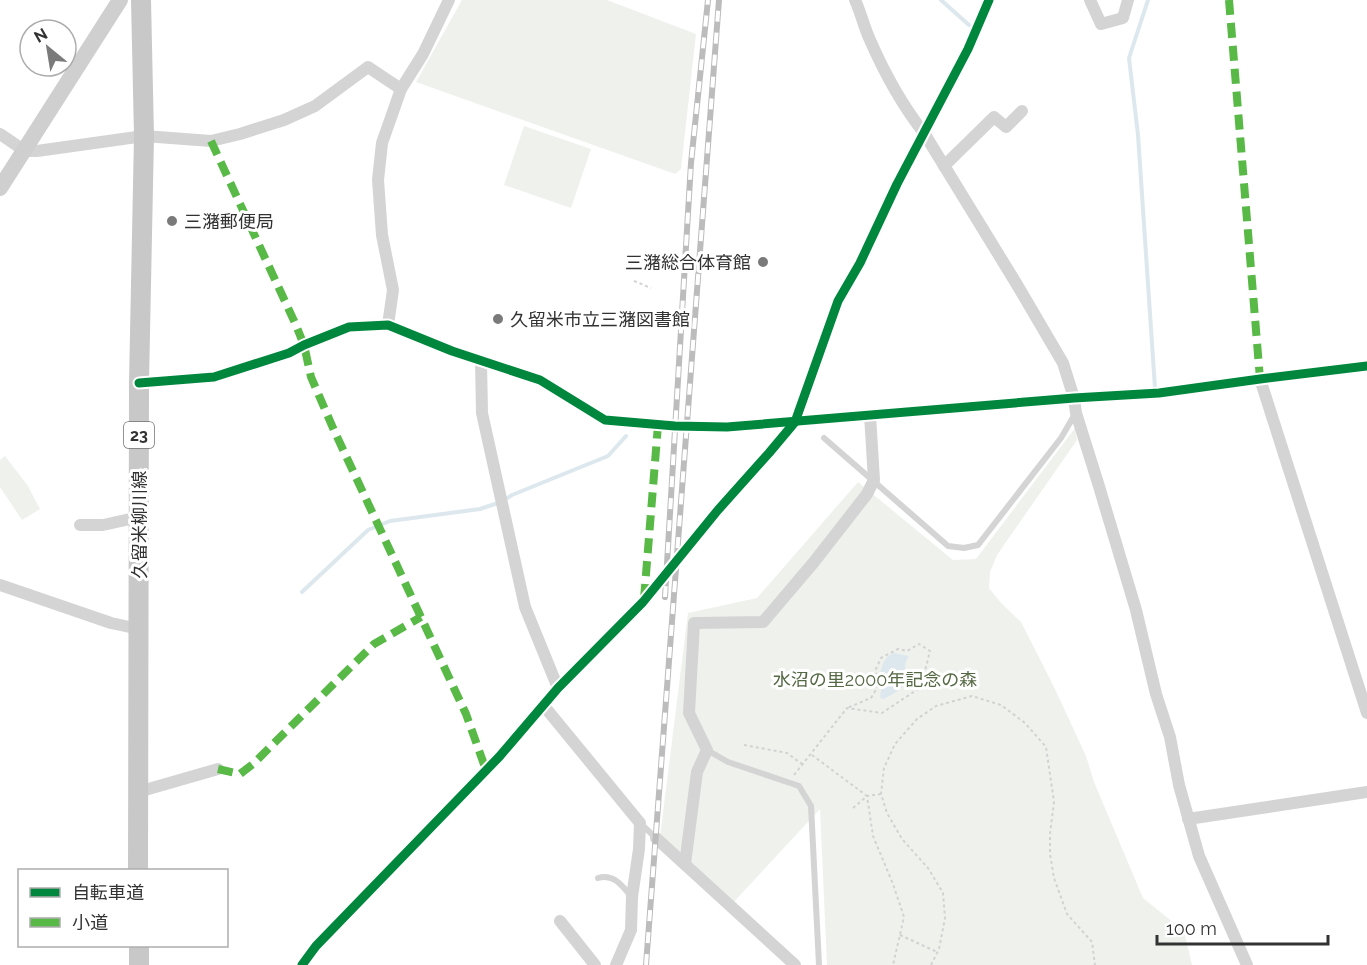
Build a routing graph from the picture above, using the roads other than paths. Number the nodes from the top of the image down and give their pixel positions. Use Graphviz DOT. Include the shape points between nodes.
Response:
graph roads {
  1 [pos="120,0"];
  2 [pos="141,0"];
  3 [pos="448,0"];
  4 [pos="855,0"];
  5 [pos="989,0"];
  6 [pos="1090,0"];
  7 [pos="1128,0"];
  8 [pos="401,89"];
  9 [pos="1022,111"];
  10 [pos="924,133"];
  11 [pos="0,134"];
  12 [pos="144,136"];
  13 [pos="25,151"];
  14 [pos="944,166"];
  15 [pos="0,188"];
  16 [pos="388,324"];
  17 [pos="481,361"];
  18 [pos="1367,366"];
  19 [pos="1260,379"];
  20 [pos="139,383"];
  21 [pos="1074,398"];
  22 [pos="1076,413"];
  23 [pos="870,416"];
  24 [pos="795,422"];
  25 [pos="824,438"];
  26 [pos="874,480"];
  27 [pos="139,517"];
  28 [pos="80,525"];
  29 [pos="0,585"];
  30 [pos="139,629"];
  31 [pos="558,688"];
  32 [pos="544,706"];
  33 [pos="1367,713"];
  34 [pos="707,750"];
  35 [pos="218,769"];
  36 [pos="138,792"];
  37 [pos="1367,792"];
  38 [pos="1188,819"];
  39 [pos="640,823"];
  40 [pos="656,838"];
  41 [pos="685,864"];
  42 [pos="138,869"];
  43 [pos="598,878"];
  44 [pos="632,897"];
  45 [pos="560,921"];
  46 [pos="139,947"];
  47 [pos="140,965"];
  48 [pos="302,965"];
  49 [pos="595,965"];
  50 [pos="616,965"];
  51 [pos="795,965"];
  52 [pos="819,965"];
  53 [pos="1247,965"];
  1 -- 13 [label="main road"];
  2 -- 12 [label="main road, 久留米柳川線 / 23"];
  3 -- 8 [label="street" via="423,54"];
  4 -- 10 [label="street" via="878,58"];
  5 -- 10 [label="street"];
  6 -- 7 [label="street" via="1101,24 1124,18"];
  8 -- 12 [label="street" via="368,67 315,106 240,134 211,141"];
  8 -- 16 [label="street" via="382,143 378,180 382,235 393,290"];
  9 -- 14 [label="street" via="1006,127 994,117"];
  10 -- 14 [label="street"];
  10 -- 24 [label="street" via="838,301"];
  11 -- 13 [label="street"];
  12 -- 13 [label="street"];
  12 -- 20 [label="main road, 久留米柳川線 / 23"];
  13 -- 15 [label="main road"];
  14 -- 21 [label="street" via="1063,363"];
  16 -- 17 [label="street"];
  16 -- 20 [label="street" via="349,327 289,353 214,377"];
  17 -- 24 [label="street" via="540,380 605,420 687,427"];
  17 -- 31 [label="street" via="482,413 525,607"];
  18 -- 19 [label="street"];
  19 -- 21 [label="street" via="1159,393"];
  19 -- 33 [label="street"];
  20 -- 27 [label="main road, 久留米柳川線 / 23"];
  21 -- 22 [label="street"];
  21 -- 23 [label="street"];
  22 -- 26 [label="lane" via="978,545 948,546"];
  22 -- 38 [label="street" via="1136,610"];
  23 -- 24 [label="street"];
  23 -- 26 [label="street"];
  24 -- 31 [label="street" via="643,602"];
  25 -- 26 [label="lane"];
  26 -- 34 [label="street" via="814,562 763,622 694,623 689,713"];
  27 -- 28 [label="street" via="104,525"];
  27 -- 30 [label="main road, 久留米柳川線 / 23"];
  29 -- 30 [label="street"];
  30 -- 36 [label="main road, 久留米柳川線 / 23"];
  31 -- 32 [label="street"];
  32 -- 39 [label="street"];
  32 -- 48 [label="street"];
  34 -- 41 [label="street" via="696,772"];
  34 -- 52 [label="lane" via="728,762 799,786 811,806"];
  35 -- 36 [label="street"];
  36 -- 42 [label="main road, 久留米柳川線 / 23"];
  37 -- 38 [label="street"];
  38 -- 53 [label="street" via="1199,856"];
  39 -- 40 [label="lane"];
  39 -- 44 [label="street"];
  40 -- 41 [label="street"];
  41 -- 51 [label="street"];
  43 -- 44 [label="lane" via="612,878"];
  44 -- 50 [label="street" via="631,930"];
  45 -- 49 [label="street"];
  46 -- 47 [label="main road"];
}
